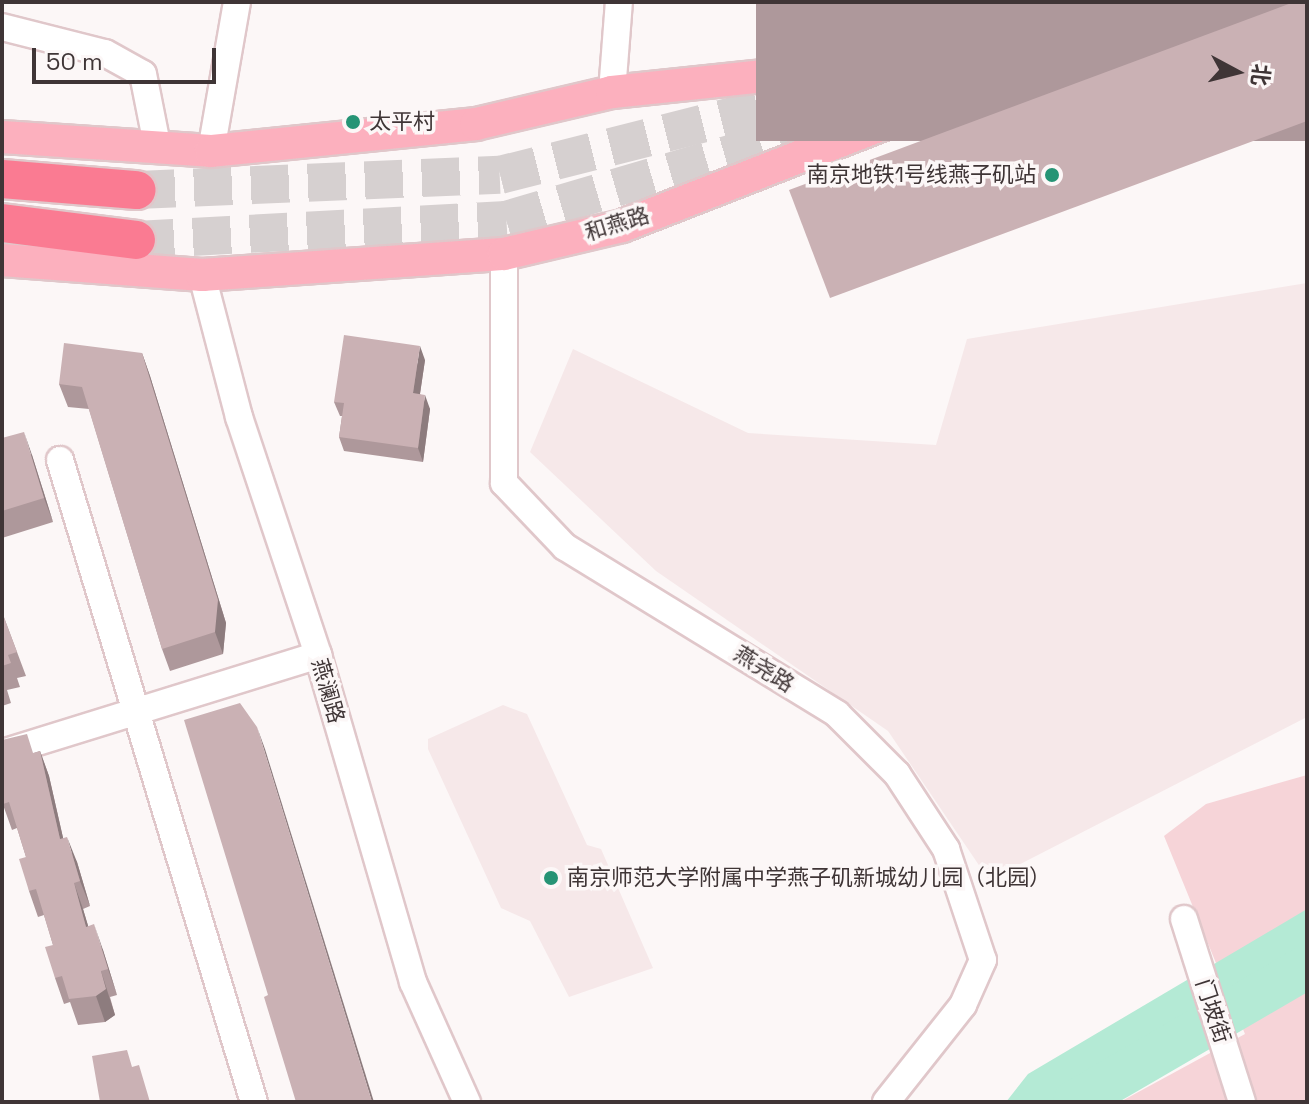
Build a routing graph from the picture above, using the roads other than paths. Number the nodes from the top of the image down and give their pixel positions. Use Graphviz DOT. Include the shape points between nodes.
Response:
graph roads {
  1 [pos="237,2"];
  2 [pos="619,2"];
  3 [pos="995,2"];
  4 [pos="1196,2"];
  5 [pos="2,27"];
  6 [pos="612,92"];
  7 [pos="2,137"];
  8 [pos="158,150"];
  9 [pos="211,151"];
  10 [pos="2,179"];
  11 [pos="137,190"];
  12 [pos="2,223"];
  13 [pos="136,240"];
  14 [pos="504,254"];
  15 [pos="2,260"];
  16 [pos="202,275"];
  17 [pos="60,460"];
  18 [pos="318,655"];
  19 [pos="136,712"];
  20 [pos="2,753"];
  21 [pos="1184,919"];
  22 [pos="254,1102"];
  23 [pos="467,1102"];
  24 [pos="886,1102"];
  25 [pos="1242,1102"];
  1 -- 9 [label="street"];
  2 -- 6 [label="street"];
  3 -- 6 [label="main road" via="831,69"];
  4 -- 14 [label="main road, 和燕路" via="622,226"];
  5 -- 8 [label="street" via="105,53 143,74"];
  6 -- 9 [label="main road" via="476,124"];
  7 -- 8 [label="main road"];
  8 -- 9 [label="main road"];
  10 -- 11 [label="highway"];
  12 -- 13 [label="highway"];
  14 -- 16 [label="main road, 和燕路"];
  14 -- 24 [label="street, 燕尧路" via="504,483 565,547 837,714 897,774 946,849 983,960 963,1005"];
  15 -- 16 [label="main road, 和燕路"];
  16 -- 18 [label="street, 燕澜路" via="239,417"];
  17 -- 19 [label="street"];
  18 -- 19 [label="street"];
  18 -- 23 [label="street, 燕澜路" via="413,982"];
  19 -- 20 [label="street"];
  19 -- 22 [label="street"];
  21 -- 25 [label="street, 门坡街"];
}
